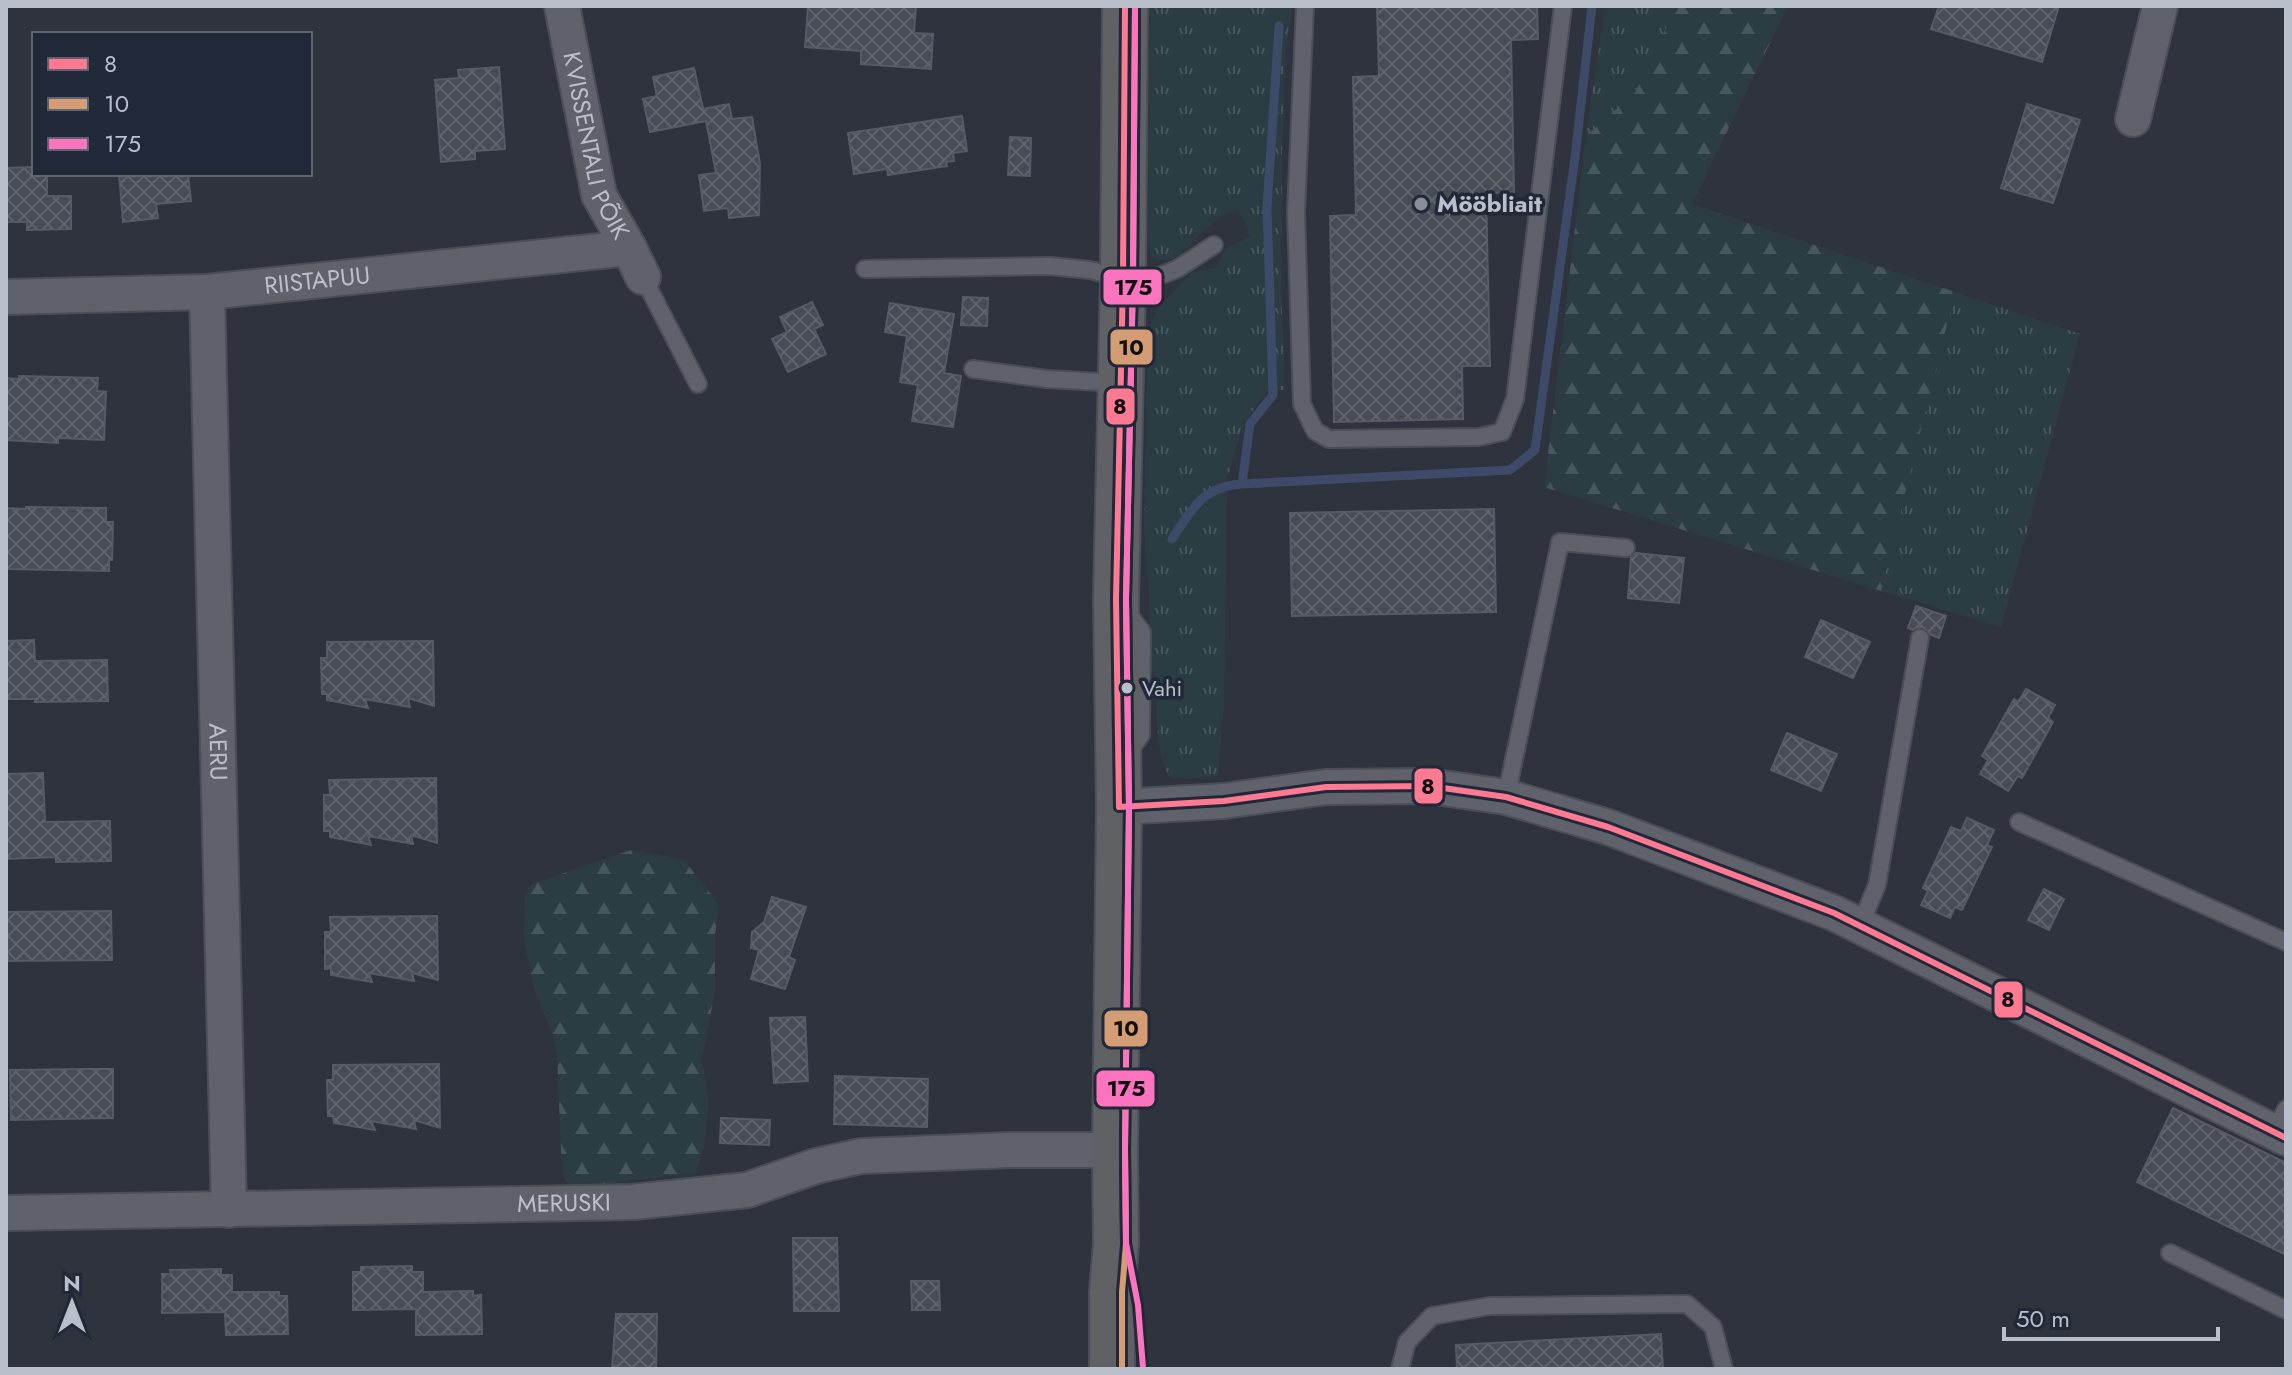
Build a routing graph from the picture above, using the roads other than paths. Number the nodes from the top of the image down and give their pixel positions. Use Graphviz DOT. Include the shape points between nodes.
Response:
graph roads {
  1 [pos="562,6"];
  2 [pos="1125,6"];
  3 [pos="1305,6"];
  4 [pos="1563,6"];
  5 [pos="2160,6"];
  6 [pos="2133,119"];
  7 [pos="1214,245"];
  8 [pos="636,263"];
  9 [pos="865,269"];
  10 [pos="1123,278"];
  11 [pos="207,292"];
  12 [pos="6,297"];
  13 [pos="973,369"];
  14 [pos="1121,383"];
  15 [pos="698,384"];
  16 [pos="1626,548"];
  17 [pos="1920,638"];
  18 [pos="1118,787"];
  19 [pos="1506,797"];
  20 [pos="2019,822"];
  21 [pos="1860,926"];
  22 [pos="2286,942"];
  23 [pos="2282,1126"];
  24 [pos="1115,1150"];
  25 [pos="229,1210"];
  26 [pos="6,1213"];
  27 [pos="1116,1244"];
  28 [pos="2170,1253"];
  29 [pos="2286,1310"];
  30 [pos="1112,1369"];
  31 [pos="1133,1369"];
  32 [pos="1400,1369"];
  33 [pos="1724,1369"];
  1 -- 8 [label="street, KVISSENTALI PÕIK" via="599,195"];
  2 -- 10 [label="highway"];
  3 -- 4 [label="lane" via="1296,212 1302,404 1315,431 1329,439 1479,437 1502,432 1515,399"];
  5 -- 6 [label="street"];
  7 -- 10 [label="lane" via="1154,278"];
  8 -- 11 [label="street, RIISTAPUU" via="517,262"];
  8 -- 15 [label="lane"];
  9 -- 10 [label="lane" via="1050,266"];
  10 -- 14 [label="highway"];
  11 -- 12 [label="street, RIISTAPUU"];
  11 -- 25 [label="street, AERU"];
  13 -- 14 [label="lane"];
  14 -- 18 [label="highway"];
  16 -- 19 [label="lane" via="1560,542"];
  17 -- 21 [label="lane" via="1877,885"];
  18 -- 19 [label="street" via="1224,801 1326,787 1429,786"];
  18 -- 24 [label="highway"];
  19 -- 21 [label="street" via="1608,827"];
  20 -- 22 [label="lane"];
  21 -- 23 [label="street"];
  24 -- 25 [label="street, MERUSKI" via="861,1156 747,1190 633,1202"];
  24 -- 27 [label="highway"];
  25 -- 26 [label="street, MERUSKI"];
  27 -- 30 [label="highway"];
  27 -- 31 [label="highway"];
  28 -- 29 [label="lane"];
  32 -- 33 [label="lane" via="1407,1342 1432,1316 1490,1306 1687,1304 1713,1327"];
}
